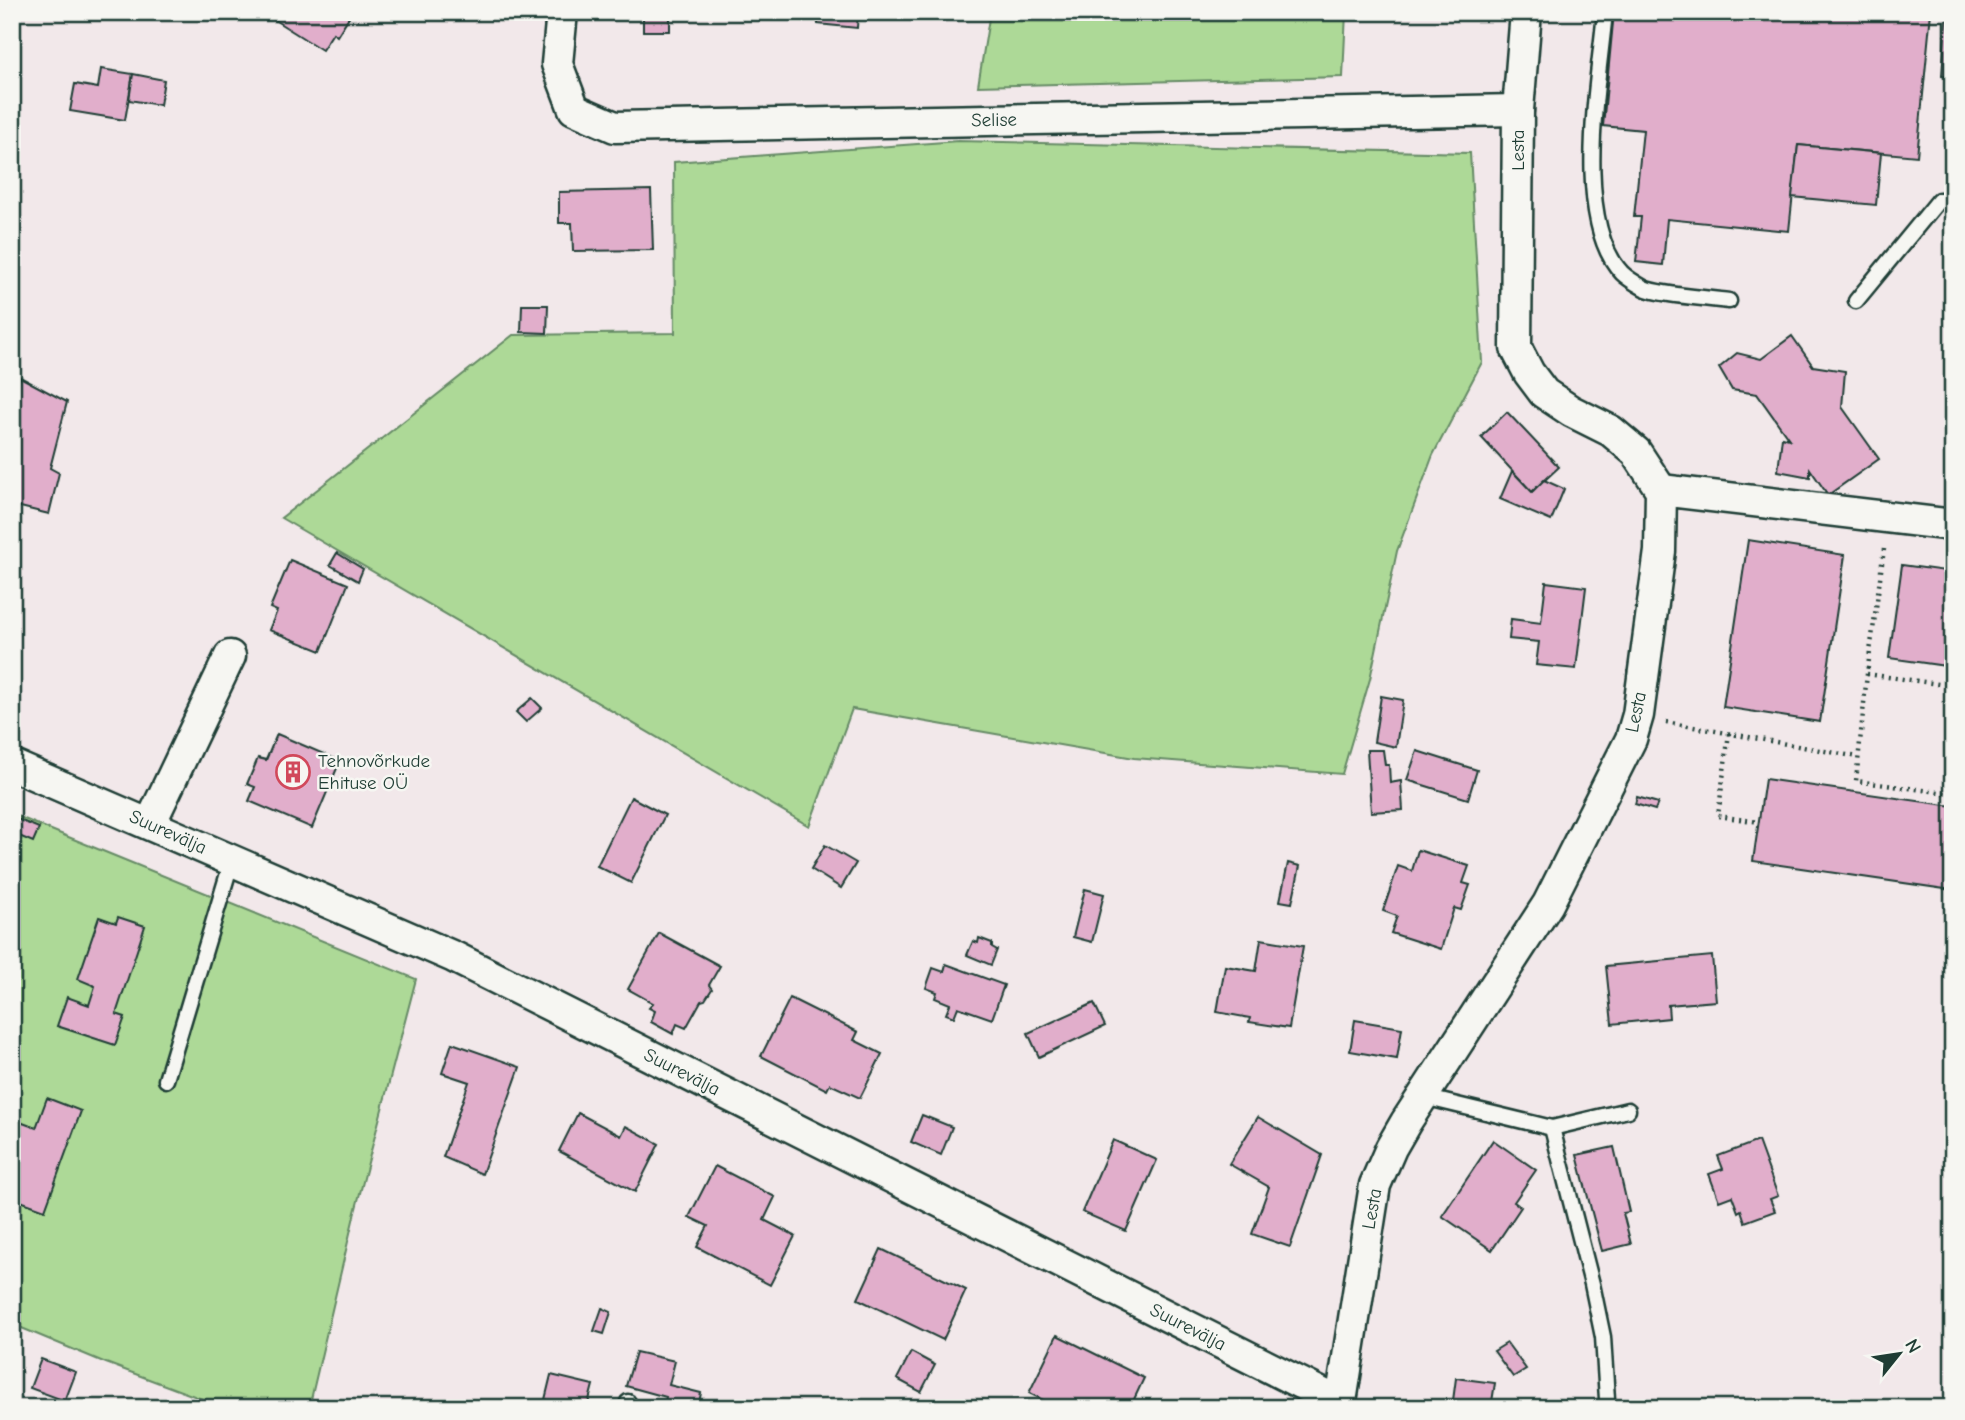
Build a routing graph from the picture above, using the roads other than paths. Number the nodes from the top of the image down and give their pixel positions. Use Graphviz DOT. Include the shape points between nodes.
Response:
graph roads {
  1 [pos="562,12"];
  2 [pos="1526,12"];
  3 [pos="1605,12"];
  4 [pos="1518,110"];
  5 [pos="1953,200"];
  6 [pos="1728,301"];
  7 [pos="1856,301"];
  8 [pos="1661,490"];
  9 [pos="1953,524"];
  10 [pos="230,656"];
  11 [pos="12,765"];
  12 [pos="150,824"];
  13 [pos="232,860"];
  14 [pos="166,1080"];
  15 [pos="1424,1097"];
  16 [pos="1628,1111"];
  17 [pos="1552,1128"];
  18 [pos="1607,1399"];
  19 [pos="1340,1406"];
  1 -- 4 [label="street, Selise" via="557,64 574,109 615,127"];
  2 -- 4 [label="street, Lesta"];
  3 -- 6 [label="lane" via="1591,172 1595,209 1607,250 1622,274 1647,289"];
  4 -- 8 [label="street, Lesta" via="1516,348 1544,393 1636,452"];
  5 -- 7 [label="lane" via="1939,200"];
  8 -- 9 [label="street"];
  8 -- 15 [label="street, Lesta" via="1660,551 1631,739 1548,904"];
  10 -- 12 [label="street"];
  11 -- 12 [label="street, Suurevälja"];
  12 -- 13 [label="street, Suurevälja"];
  13 -- 14 [label="lane"];
  13 -- 19 [label="street, Suurevälja" via="467,963"];
  15 -- 17 [label="lane"];
  15 -- 19 [label="street, Lesta" via="1391,1147 1375,1185"];
  16 -- 17 [label="lane"];
  17 -- 18 [label="lane" via="1592,1284"];
}
